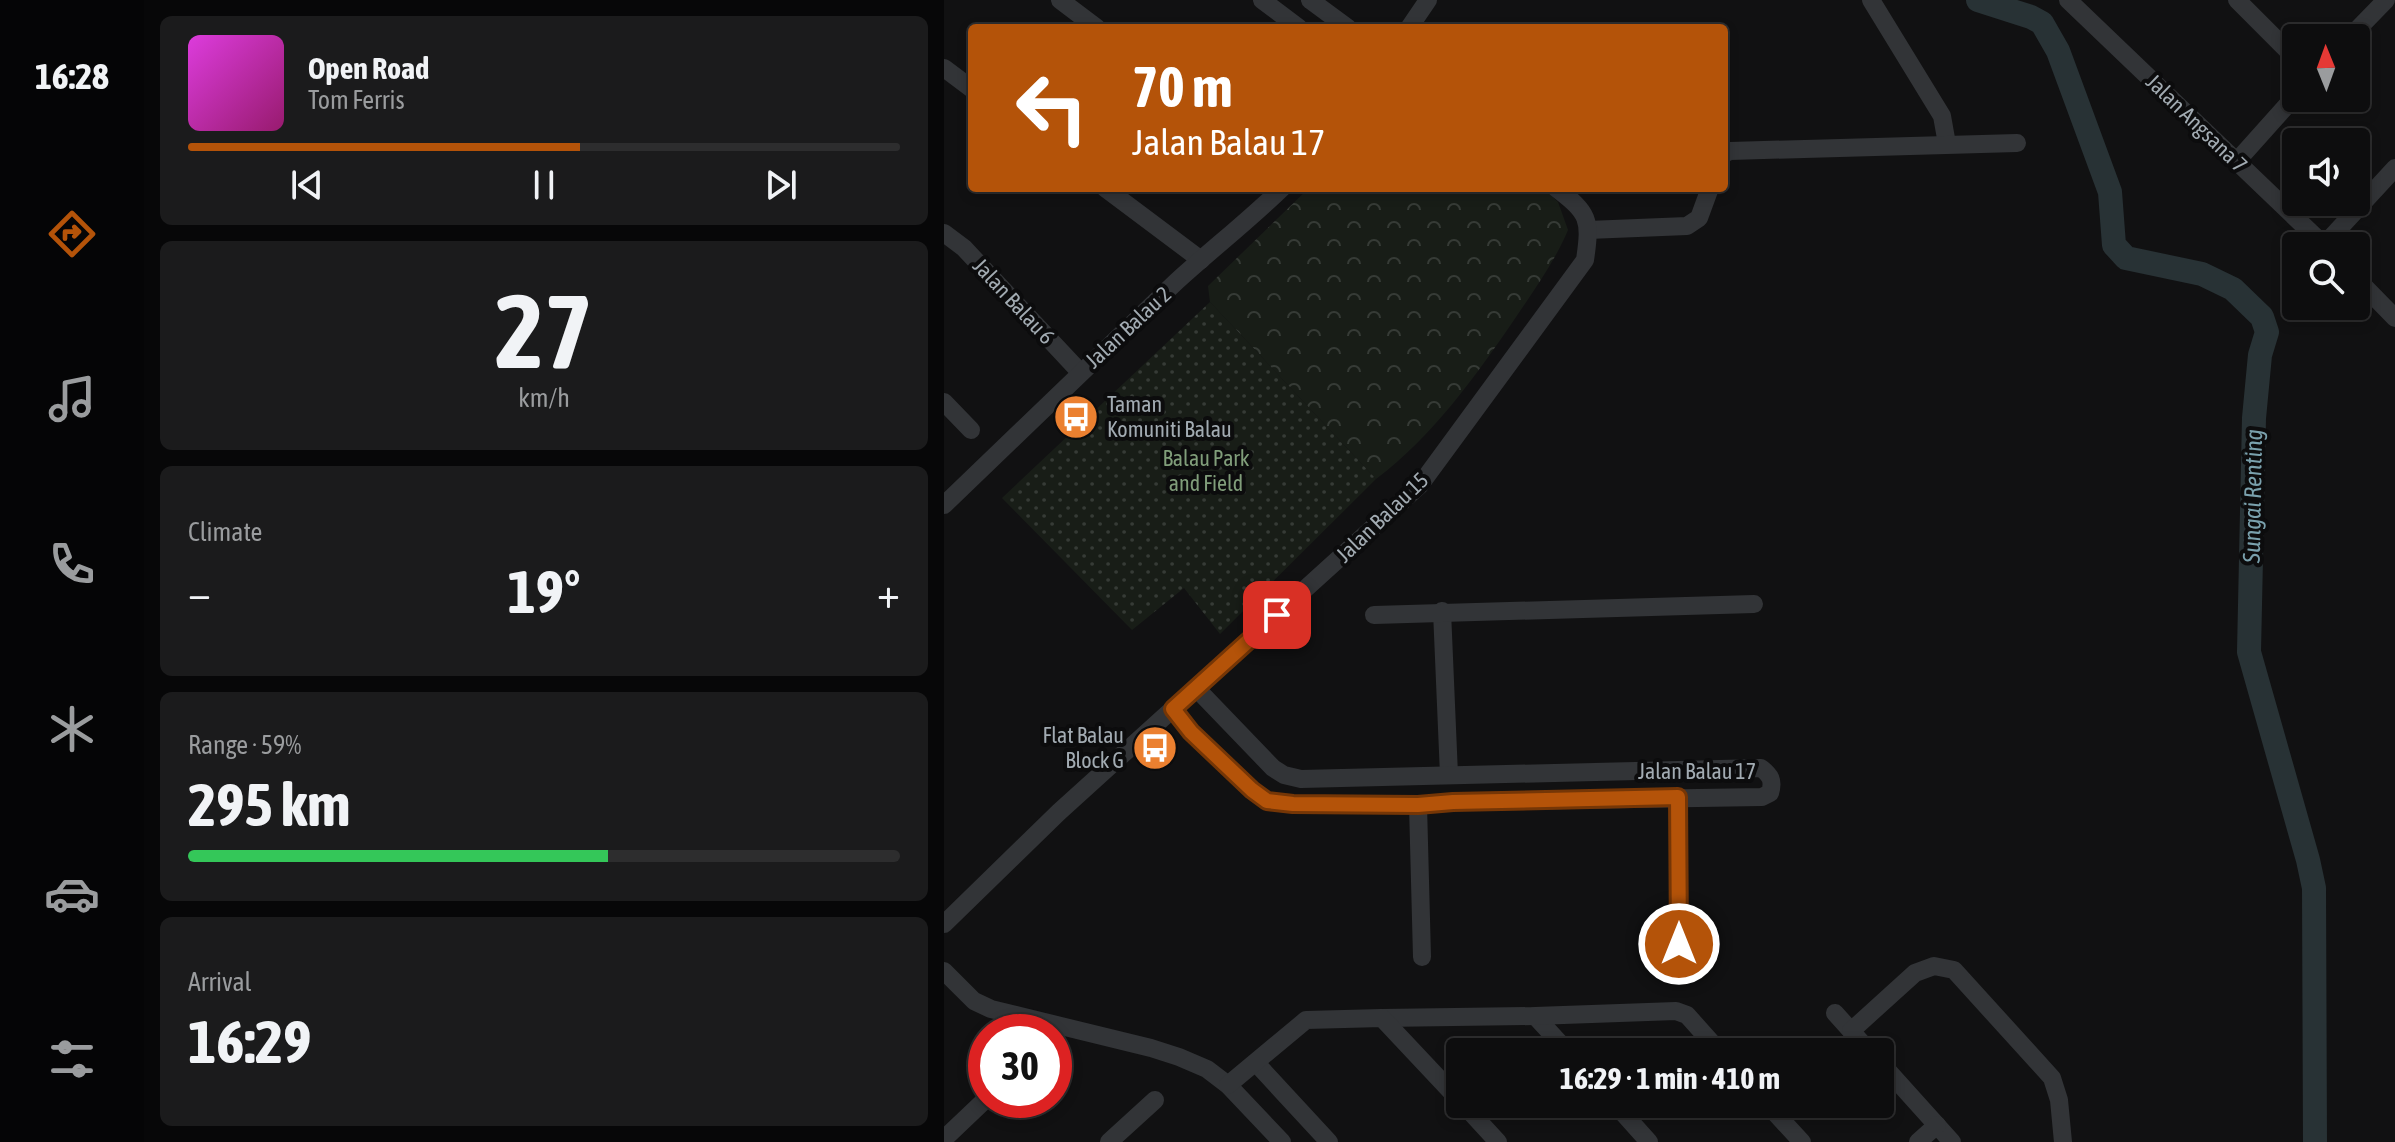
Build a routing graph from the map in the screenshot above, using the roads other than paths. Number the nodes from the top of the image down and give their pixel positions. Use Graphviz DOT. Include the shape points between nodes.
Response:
graph roads {
  1 [pos="1060,0"];
  2 [pos="1262,0"];
  3 [pos="1310,0"];
  4 [pos="1428,0"];
  5 [pos="1871,0"];
  6 [pos="2068,0"];
  7 [pos="2237,0"];
  8 [pos="2387,0"];
  9 [pos="2395,5"];
  10 [pos="1092,24"];
  11 [pos="1294,24"];
  12 [pos="1343,24"];
  13 [pos="1412,24"];
  14 [pos="2363,24"];
  15 [pos="2282,45"];
  16 [pos="944,68"];
  17 [pos="968,86"];
  18 [pos="2282,111"];
  19 [pos="2017,143"];
  20 [pos="1947,144"];
  21 [pos="1728,152"];
  22 [pos="2237,161"];
  23 [pos="2395,168"];
  24 [pos="1110,192"];
  25 [pos="1278,192"];
  26 [pos="1561,192"];
  27 [pos="1709,192"];
  28 [pos="1588,230"];
  29 [pos="2311,232"];
  30 [pos="2338,232"];
  31 [pos="944,233"];
  32 [pos="1201,260"];
  33 [pos="2370,292"];
  34 [pos="2395,318"];
  35 [pos="1080,372"];
  36 [pos="944,402"];
  37 [pos="971,430"];
  38 [pos="944,505"];
  39 [pos="1754,604"];
  40 [pos="1442,611"];
  41 [pos="1374,615"];
  42 [pos="1196,688"];
  43 [pos="1173,709"];
  44 [pos="1449,775"];
  45 [pos="1678,797"];
  46 [pos="1418,805"];
  47 [pos="944,924"];
  48 [pos="1679,944"];
  49 [pos="1422,957"];
  50 [pos="948,980"];
  51 [pos="1835,1013"];
  52 [pos="1535,1016"];
  53 [pos="1382,1018"];
  54 [pos="1851,1031"];
  55 [pos="1555,1038"];
  56 [pos="1707,1038"];
  57 [pos="1857,1038"];
  58 [pos="1256,1063"];
  59 [pos="1894,1077"];
  60 [pos="1228,1085"];
  61 [pos="1446,1086"];
  62 [pos="1155,1100"];
  63 [pos="968,1116"];
  64 [pos="1476,1118"];
  65 [pos="1628,1118"];
  66 [pos="1780,1118"];
  67 [pos="1937,1125"];
  68 [pos="944,1139"];
  69 [pos="1279,1141"];
  70 [pos="1109,1142"];
  71 [pos="1329,1142"];
  72 [pos="1498,1142"];
  73 [pos="1649,1142"];
  74 [pos="1802,1142"];
  75 [pos="1918,1142"];
  76 [pos="1952,1142"];
  77 [pos="2063,1142"];
  1 -- 10 [label="street"];
  2 -- 11 [label="street"];
  3 -- 12 [label="street"];
  4 -- 13 [label="street"];
  5 -- 20 [label="street" via="1942,116"];
  6 -- 22 [label="street, Jalan Angsana 7"];
  7 -- 15 [label="street"];
  8 -- 9 [label="street"];
  8 -- 14 [label="street"];
  16 -- 17 [label="street"];
  18 -- 22 [label="street"];
  19 -- 20 [label="street"];
  20 -- 21 [label="street"];
  22 -- 29 [label="street, Jalan Angsana 7"];
  23 -- 30 [label="street"];
  24 -- 32 [label="street"];
  25 -- 32 [label="street, Jalan Balau 2"];
  26 -- 28 [label="street" via="1581,207"];
  27 -- 28 [label="street" via="1699,218 1687,226"];
  28 -- 42 [label="street, Jalan Balau 15" via="1585,260 1420,485"];
  31 -- 35 [label="street, Jalan Balau 6"];
  32 -- 35 [label="street, Jalan Balau 2"];
  33 -- 34 [label="street"];
  35 -- 38 [label="street, Jalan Balau 2"];
  36 -- 37 [label="street"];
  39 -- 40 [label="street"];
  40 -- 41 [label="street"];
  40 -- 44 [label="street"];
  42 -- 43 [label="street, Jalan Balau 15"];
  42 -- 44 [label="street, Jalan Balau 17" via="1284,775"];
  43 -- 46 [label="street, Jalan Balau 17" via="1267,801"];
  43 -- 47 [label="street, Jalan Balau 15"];
  44 -- 45 [label="street, Jalan Balau 17" via="1761,768 1773,785 1762,797"];
  45 -- 46 [label="street, Jalan Balau 17"];
  45 -- 48 [label="street"];
  46 -- 49 [label="street"];
  50 -- 60 [label="street" via="991,1009 1179,1057"];
  51 -- 54 [label="street"];
  52 -- 53 [label="street"];
  52 -- 55 [label="street"];
  52 -- 56 [label="street" via="1682,1012"];
  53 -- 58 [label="street" via="1306,1020"];
  53 -- 61 [label="street"];
  54 -- 57 [label="street"];
  54 -- 77 [label="street" via="1915,973 1934,966 1954,970 2052,1078"];
  58 -- 60 [label="street"];
  58 -- 71 [label="street"];
  59 -- 67 [label="street"];
  60 -- 69 [label="street"];
  62 -- 70 [label="street"];
  63 -- 68 [label="street"];
  64 -- 72 [label="street"];
  65 -- 73 [label="street"];
  66 -- 74 [label="street"];
  67 -- 75 [label="street"];
  67 -- 76 [label="street"];
}
